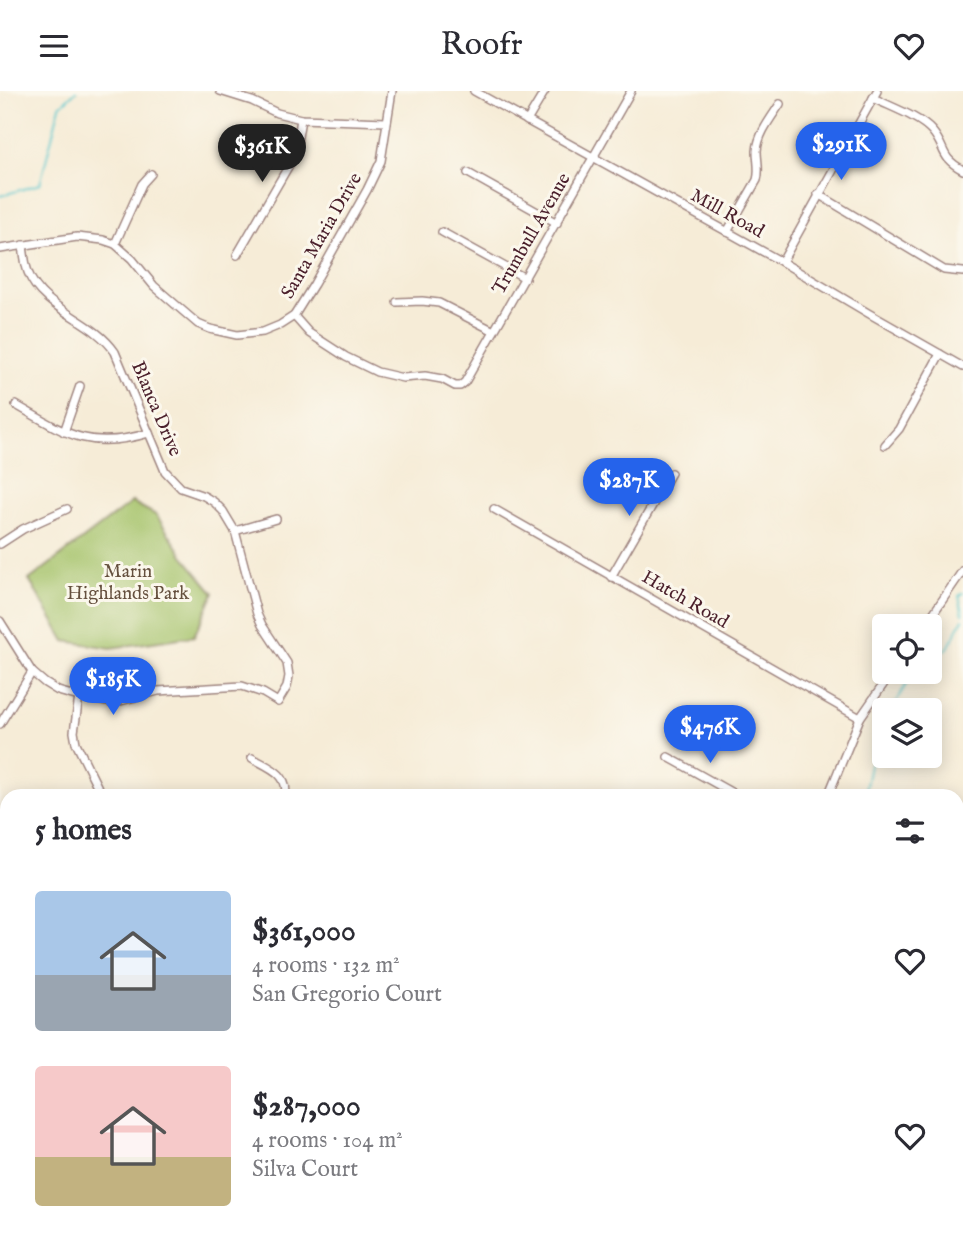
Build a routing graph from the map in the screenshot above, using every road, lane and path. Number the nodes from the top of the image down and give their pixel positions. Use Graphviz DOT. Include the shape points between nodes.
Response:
graph roads {
  1 [pos="220,91"];
  2 [pos="392,91"];
  3 [pos="474,91"];
  4 [pos="545,91"];
  5 [pos="631,91"];
  6 [pos="875,95"];
  7 [pos="780,104"];
  8 [pos="301,119"];
  9 [pos="527,121"];
  10 [pos="386,122"];
  11 [pos="593,158"];
  12 [pos="963,170"];
  13 [pos="468,173"];
  14 [pos="151,174"];
  15 [pos="818,194"];
  16 [pos="557,223"];
  17 [pos="442,232"];
  18 [pos="727,232"];
  19 [pos="115,244"];
  20 [pos="23,245"];
  21 [pos="0,249"];
  22 [pos="237,255"];
  23 [pos="782,262"];
  24 [pos="963,272"];
  25 [pos="525,278"];
  26 [pos="397,302"];
  27 [pos="294,316"];
  28 [pos="494,331"];
  29 [pos="940,354"];
  30 [pos="963,367"];
  31 [pos="80,386"];
  32 [pos="16,405"];
  33 [pos="64,432"];
  34 [pos="149,433"];
  35 [pos="885,446"];
  36 [pos="671,473"];
  37 [pos="67,509"];
  38 [pos="494,509"];
  39 [pos="276,519"];
  40 [pos="234,531"];
  41 [pos="0,544"];
  42 [pos="963,570"];
  43 [pos="611,577"];
  44 [pos="933,614"];
  45 [pos="0,621"];
  46 [pos="32,672"];
  47 [pos="884,684"];
  48 [pos="79,697"];
  49 [pos="860,718"];
  50 [pos="0,725"];
  51 [pos="668,757"];
  52 [pos="252,758"];
  53 [pos="99,789"];
  54 [pos="286,789"];
  55 [pos="725,789"];
  56 [pos="831,789"];
  1 -- 8 [label="street"];
  2 -- 10 [label="street, Santa Maria Drive"];
  3 -- 9 [label="street, Mill Road"];
  4 -- 9 [label="street"];
  5 -- 11 [label="street, Trumbull Avenue"];
  6 -- 12 [label="street" via="925,124 950,163"];
  6 -- 15 [label="street"];
  7 -- 18 [label="street" via="760,136 757,180"];
  8 -- 10 [label="street"];
  8 -- 22 [label="street" via="292,160"];
  9 -- 11 [label="street, Mill Road"];
  10 -- 27 [label="street, Santa Maria Drive" via="382,161"];
  11 -- 16 [label="street, Trumbull Avenue"];
  11 -- 18 [label="street, Mill Road"];
  13 -- 16 [label="street"];
  14 -- 19 [label="street"];
  15 -- 23 [label="street"];
  15 -- 24 [label="street" via="944,270"];
  16 -- 25 [label="street, Trumbull Avenue"];
  17 -- 25 [label="street"];
  18 -- 23 [label="street, Mill Road"];
  19 -- 20 [label="street" via="85,237"];
  19 -- 27 [label="street, Santa Maria Drive" via="154,286 210,330 237,335 262,332"];
  20 -- 21 [label="street"];
  20 -- 34 [label="street, Blanca Drive" via="28,274 41,293 110,344"];
  23 -- 29 [label="street, Mill Road"];
  25 -- 28 [label="street, Trumbull Avenue"];
  26 -- 28 [label="street" via="439,303"];
  27 -- 28 [label="street, Trumbull Avenue" via="309,333 377,372 403,378 425,376 455,386 465,382"];
  29 -- 30 [label="street, Mill Road"];
  29 -- 35 [label="street"];
  31 -- 33 [label="street"];
  32 -- 33 [label="street"];
  33 -- 34 [label="street" via="111,441"];
  34 -- 40 [label="street, Blanca Drive" via="174,482 214,502"];
  36 -- 43 [label="street"];
  37 -- 41 [label="street"];
  38 -- 43 [label="street, Hatch Road"];
  39 -- 40 [label="street"];
  40 -- 48 [label="street, Blanca Drive" via="257,614 287,663 288,687 278,702 242,686 158,691 113,703"];
  42 -- 44 [label="street"];
  43 -- 49 [label="street, Hatch Road"];
  45 -- 46 [label="street"];
  46 -- 48 [label="street" via="58,691"];
  46 -- 50 [label="street"];
  47 -- 49 [label="street"];
  48 -- 53 [label="street" via="76,743"];
  49 -- 56 [label="street"];
  51 -- 55 [label="street"];
  52 -- 54 [label="street" via="282,777"];
}
